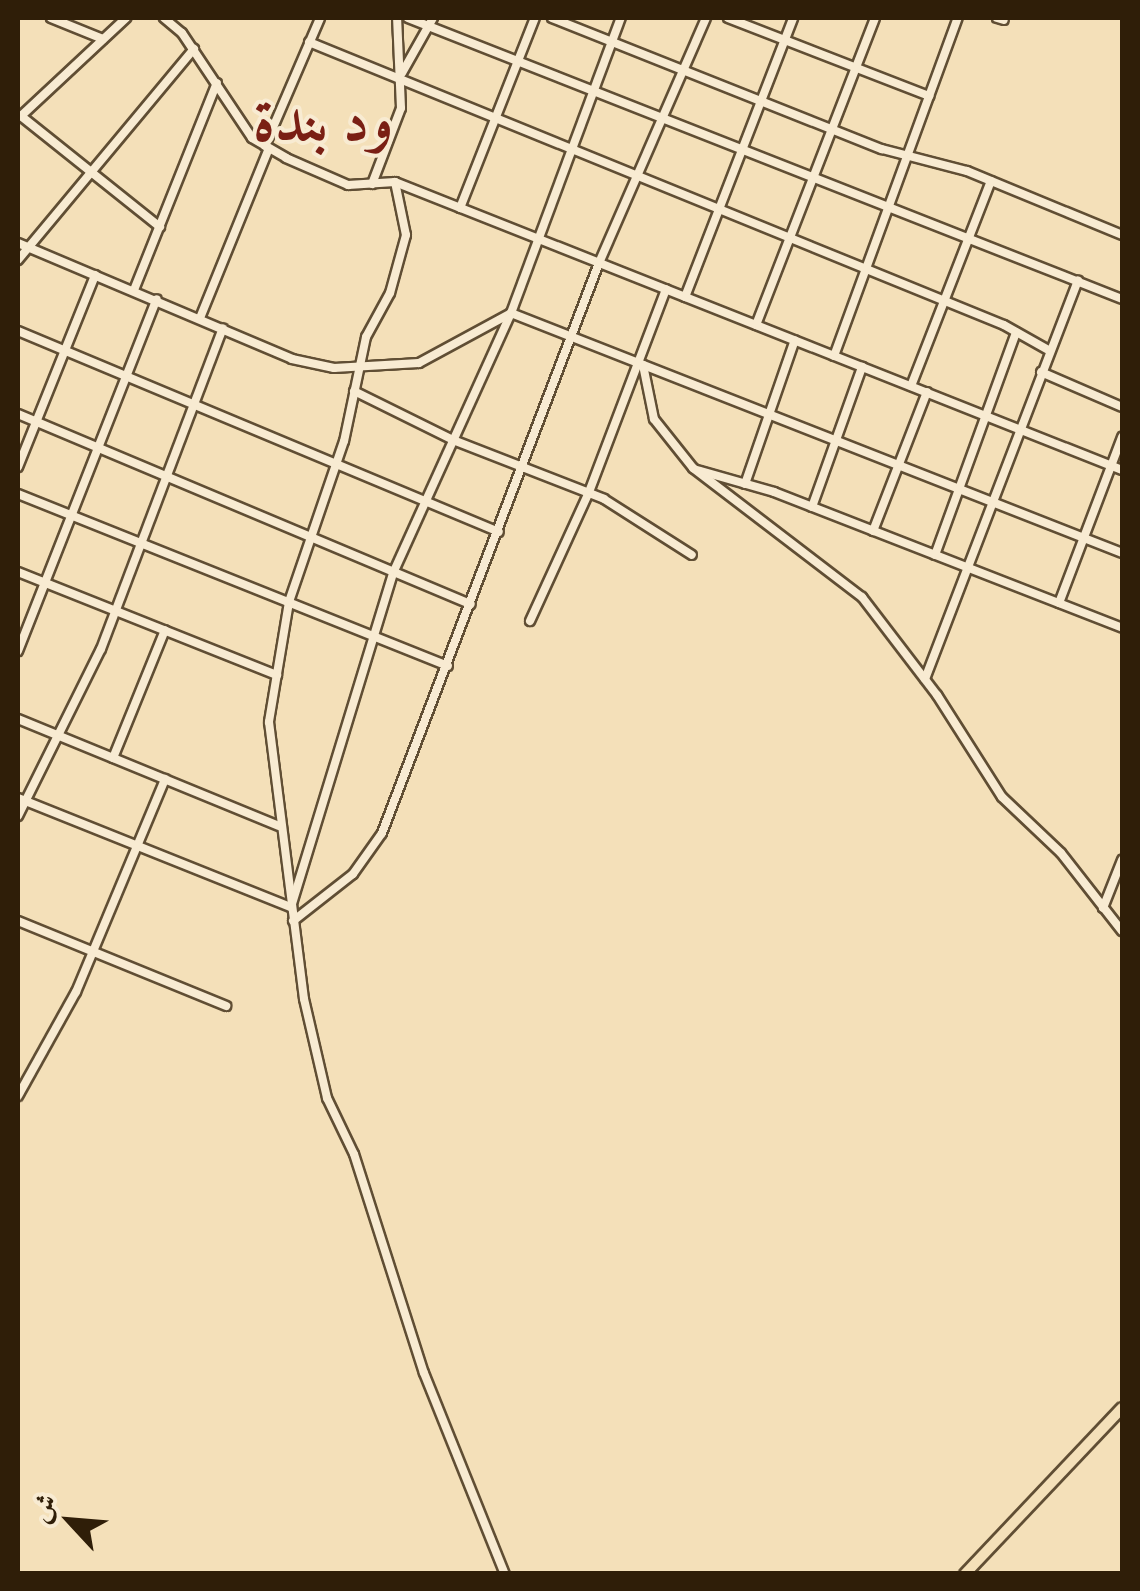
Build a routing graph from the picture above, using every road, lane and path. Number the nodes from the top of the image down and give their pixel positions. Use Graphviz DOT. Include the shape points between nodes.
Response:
graph roads {
  1 [pos="50,18"];
  2 [pos="126,18"];
  3 [pos="164,18"];
  4 [pos="320,18"];
  5 [pos="396,18"];
  6 [pos="408,18"];
  7 [pos="535,18"];
  8 [pos="552,18"];
  9 [pos="622,18"];
  10 [pos="706,18"];
  11 [pos="728,18"];
  12 [pos="793,18"];
  13 [pos="875,18"];
  14 [pos="958,18"];
  15 [pos="431,21"];
  16 [pos="103,38"];
  17 [pos="785,40"];
  18 [pos="309,42"];
  19 [pos="612,42"];
  20 [pos="194,49"];
  21 [pos="518,60"];
  22 [pos="856,67"];
  23 [pos="685,69"];
  24 [pos="402,76"];
  25 [pos="218,83"];
  26 [pos="594,89"];
  27 [pos="929,96"];
  28 [pos="761,100"];
  29 [pos="19,117"];
  30 [pos="666,117"];
  31 [pos="496,118"];
  32 [pos="832,129"];
  33 [pos="267,147"];
  34 [pos="743,148"];
  35 [pos="571,149"];
  36 [pos="906,157"];
  37 [pos="92,170"];
  38 [pos="639,176"];
  39 [pos="813,177"];
  40 [pos="992,181"];
  41 [pos="394,182"];
  42 [pos="372,184"];
  43 [pos="888,207"];
  44 [pos="460,208"];
  45 [pos="719,209"];
  46 [pos="160,227"];
  47 [pos="1122,235"];
  48 [pos="537,238"];
  49 [pos="790,238"];
  50 [pos="968,240"];
  51 [pos="18,243"];
  52 [pos="26,250"];
  53 [pos="18,260"];
  54 [pos="599,263"];
  55 [pos="866,268"];
  56 [pos="95,275"];
  57 [pos="1078,280"];
  58 [pos="134,290"];
  59 [pos="666,290"];
  60 [pos="685,297"];
  61 [pos="157,298"];
  62 [pos="1122,299"];
  63 [pos="944,300"];
  64 [pos="511,313"];
  65 [pos="200,318"];
  66 [pos="756,325"];
  67 [pos="223,328"];
  68 [pos="18,331"];
  69 [pos="1016,332"];
  70 [pos="573,337"];
  71 [pos="795,340"];
  72 [pos="65,350"];
  73 [pos="1050,351"];
  74 [pos="834,356"];
  75 [pos="640,364"];
  76 [pos="359,366"];
  77 [pos="862,367"];
  78 [pos="1041,372"];
  79 [pos="127,376"];
  80 [pos="911,386"];
  81 [pos="354,391"];
  82 [pos="926,392"];
  83 [pos="194,402"];
  84 [pos="1122,407"];
  85 [pos="18,414"];
  86 [pos="768,416"];
  87 [pos="986,416"];
  88 [pos="36,422"];
  89 [pos="1019,429"];
  90 [pos="1122,437"];
  91 [pos="453,440"];
  92 [pos="835,443"];
  93 [pos="98,448"];
  94 [pos="338,461"];
  95 [pos="525,466"];
  96 [pos="1112,466"];
  97 [pos="898,467"];
  98 [pos="18,468"];
  99 [pos="692,468"];
  100 [pos="1122,470"];
  101 [pos="164,476"];
  102 [pos="745,484"];
  103 [pos="959,490"];
  104 [pos="589,492"];
  105 [pos="18,494"];
  106 [pos="426,500"];
  107 [pos="991,503"];
  108 [pos="812,507"];
  109 [pos="72,515"];
  110 [pos="873,530"];
  111 [pos="499,532"];
  112 [pos="312,537"];
  113 [pos="1084,538"];
  114 [pos="140,542"];
  115 [pos="1122,553"];
  116 [pos="692,554"];
  117 [pos="936,555"];
  118 [pos="966,566"];
  119 [pos="18,572"];
  120 [pos="394,572"];
  121 [pos="45,583"];
  122 [pos="290,602"];
  123 [pos="1059,603"];
  124 [pos="471,604"];
  125 [pos="115,610"];
  126 [pos="530,621"];
  127 [pos="1122,628"];
  128 [pos="165,630"];
  129 [pos="373,636"];
  130 [pos="18,651"];
  131 [pos="448,666"];
  132 [pos="277,675"];
  133 [pos="924,679"];
  134 [pos="18,718"];
  135 [pos="59,736"];
  136 [pos="113,758"];
  137 [pos="165,780"];
  138 [pos="22,799"];
  139 [pos="18,816"];
  140 [pos="279,826"];
  141 [pos="136,845"];
  142 [pos="1122,860"];
  143 [pos="291,907"];
  144 [pos="1103,908"];
  145 [pos="18,921"];
  146 [pos="293,921"];
  147 [pos="1122,931"];
  148 [pos="91,953"];
  149 [pos="226,1006"];
  150 [pos="18,1096"];
  151 [pos="1122,1408"];
  152 [pos="505,1574"];
  153 [pos="965,1574"];
  1 -- 16 [label="street"];
  2 -- 16 [label="street"];
  3 -- 20 [label="street"];
  4 -- 18 [label="street"];
  5 -- 24 [label="street"];
  6 -- 15 [label="street"];
  7 -- 21 [label="street"];
  8 -- 19 [label="street"];
  9 -- 19 [label="street"];
  10 -- 23 [label="street"];
  11 -- 17 [label="street"];
  12 -- 17 [label="street"];
  13 -- 22 [label="street"];
  14 -- 27 [label="street"];
  15 -- 21 [label="street"];
  15 -- 24 [label="street"];
  16 -- 29 [label="street"];
  17 -- 22 [label="street"];
  17 -- 28 [label="street"];
  18 -- 24 [label="street"];
  18 -- 33 [label="street"];
  19 -- 23 [label="street"];
  19 -- 26 [label="street"];
  20 -- 25 [label="street"];
  20 -- 37 [label="street"];
  21 -- 26 [label="street"];
  21 -- 31 [label="street"];
  22 -- 27 [label="street"];
  22 -- 32 [label="street"];
  23 -- 28 [label="street"];
  23 -- 30 [label="street"];
  24 -- 31 [label="street"];
  24 -- 42 [label="street" via="401,108"];
  25 -- 33 [label="street" via="252,138"];
  25 -- 46 [label="street"];
  26 -- 30 [label="street"];
  26 -- 35 [label="street"];
  27 -- 36 [label="street"];
  28 -- 32 [label="street"];
  28 -- 34 [label="street"];
  29 -- 37 [label="street"];
  30 -- 34 [label="street"];
  30 -- 38 [label="street"];
  31 -- 35 [label="street"];
  31 -- 44 [label="street"];
  32 -- 36 [label="street"];
  32 -- 39 [label="street"];
  33 -- 42 [label="street" via="348,185"];
  33 -- 65 [label="street"];
  34 -- 39 [label="street"];
  34 -- 45 [label="street"];
  35 -- 38 [label="street"];
  35 -- 48 [label="street"];
  36 -- 40 [label="street"];
  36 -- 43 [label="street"];
  37 -- 46 [label="street"];
  37 -- 52 [label="street"];
  38 -- 45 [label="street"];
  38 -- 54 [label="street"];
  39 -- 43 [label="street"];
  39 -- 49 [label="street"];
  40 -- 47 [label="street"];
  40 -- 50 [label="street"];
  41 -- 42 [label="street"];
  41 -- 44 [label="street"];
  41 -- 76 [label="street" via="406,236"];
  43 -- 50 [label="street"];
  43 -- 55 [label="street"];
  44 -- 48 [label="street"];
  45 -- 49 [label="street"];
  45 -- 60 [label="street"];
  46 -- 58 [label="street"];
  48 -- 54 [label="street"];
  48 -- 64 [label="street"];
  49 -- 55 [label="street"];
  49 -- 66 [label="street"];
  50 -- 57 [label="street"];
  50 -- 63 [label="street"];
  51 -- 52 [label="street"];
  52 -- 53 [label="street"];
  52 -- 56 [label="street"];
  54 -- 59 [label="street"];
  54 -- 70 [label="street"];
  55 -- 63 [label="street"];
  55 -- 74 [label="street"];
  56 -- 58 [label="street"];
  56 -- 72 [label="street"];
  57 -- 62 [label="street"];
  57 -- 73 [label="street"];
  58 -- 61 [label="street"];
  59 -- 60 [label="street"];
  59 -- 75 [label="street"];
  60 -- 66 [label="street"];
  61 -- 65 [label="street"];
  61 -- 79 [label="street"];
  63 -- 69 [label="street"];
  63 -- 80 [label="street"];
  64 -- 70 [label="street"];
  64 -- 76 [label="street" via="418,363"];
  64 -- 91 [label="street"];
  65 -- 67 [label="street"];
  66 -- 71 [label="street"];
  67 -- 76 [label="street" via="292,359"];
  67 -- 83 [label="street"];
  68 -- 72 [label="street"];
  69 -- 73 [label="street"];
  69 -- 87 [label="street"];
  70 -- 75 [label="street"];
  70 -- 95 [label="street"];
  71 -- 74 [label="street"];
  71 -- 86 [label="street"];
  72 -- 79 [label="street"];
  72 -- 88 [label="street"];
  73 -- 78 [label="street"];
  74 -- 77 [label="street"];
  75 -- 86 [label="street"];
  75 -- 99 [label="street" via="654,419"];
  75 -- 104 [label="street"];
  76 -- 81 [label="street"];
  77 -- 80 [label="street"];
  77 -- 92 [label="street"];
  78 -- 84 [label="street"];
  78 -- 89 [label="street"];
  79 -- 83 [label="street"];
  79 -- 93 [label="street"];
  80 -- 82 [label="street"];
  81 -- 91 [label="street"];
  81 -- 94 [label="street"];
  82 -- 87 [label="street"];
  82 -- 97 [label="street"];
  83 -- 94 [label="street"];
  83 -- 101 [label="street"];
  85 -- 88 [label="street"];
  86 -- 92 [label="street"];
  86 -- 102 [label="street"];
  87 -- 89 [label="street"];
  87 -- 103 [label="street"];
  88 -- 93 [label="street"];
  88 -- 98 [label="street"];
  89 -- 96 [label="street"];
  89 -- 107 [label="street"];
  90 -- 96 [label="street"];
  91 -- 95 [label="street"];
  91 -- 106 [label="street"];
  92 -- 97 [label="street"];
  92 -- 108 [label="street"];
  93 -- 101 [label="street"];
  93 -- 109 [label="street"];
  94 -- 106 [label="street"];
  94 -- 112 [label="street"];
  95 -- 104 [label="street"];
  95 -- 111 [label="street"];
  96 -- 100 [label="street"];
  96 -- 113 [label="street"];
  97 -- 103 [label="street"];
  97 -- 110 [label="street"];
  99 -- 102 [label="street"];
  99 -- 133 [label="street" via="862,597"];
  101 -- 112 [label="street"];
  101 -- 114 [label="street"];
  102 -- 108 [label="street"];
  103 -- 107 [label="street"];
  103 -- 117 [label="street"];
  104 -- 116 [label="street"];
  104 -- 126 [label="street"];
  105 -- 109 [label="street"];
  106 -- 111 [label="street"];
  106 -- 120 [label="street"];
  107 -- 113 [label="street"];
  107 -- 118 [label="street"];
  108 -- 110 [label="street"];
  109 -- 114 [label="street"];
  109 -- 121 [label="street"];
  110 -- 117 [label="street"];
  111 -- 124 [label="street"];
  112 -- 120 [label="street"];
  112 -- 122 [label="street"];
  113 -- 115 [label="street"];
  113 -- 123 [label="street"];
  114 -- 122 [label="street"];
  114 -- 125 [label="street"];
  117 -- 118 [label="street"];
  118 -- 123 [label="street"];
  118 -- 133 [label="street"];
  119 -- 121 [label="street"];
  120 -- 124 [label="street"];
  120 -- 129 [label="street"];
  121 -- 125 [label="street"];
  121 -- 130 [label="street"];
  122 -- 129 [label="street"];
  122 -- 132 [label="street"];
  123 -- 127 [label="street"];
  124 -- 131 [label="street"];
  125 -- 128 [label="street"];
  125 -- 135 [label="street"];
  128 -- 132 [label="street"];
  128 -- 136 [label="street"];
  129 -- 131 [label="street"];
  129 -- 143 [label="street"];
  131 -- 146 [label="street" via="382,833 353,874"];
  132 -- 140 [label="street" via="269,722"];
  133 -- 144 [label="street" via="1002,797 1061,852"];
  134 -- 135 [label="street"];
  135 -- 136 [label="street"];
  135 -- 138 [label="street"];
  136 -- 137 [label="street"];
  137 -- 140 [label="street"];
  137 -- 141 [label="street"];
  138 -- 139 [label="street"];
  138 -- 141 [label="street"];
  140 -- 143 [label="street"];
  141 -- 143 [label="street"];
  141 -- 148 [label="street"];
  142 -- 144 [label="street"];
  143 -- 146 [label="street"];
  144 -- 147 [label="street"];
  145 -- 148 [label="street"];
  146 -- 152 [label="street" via="328,1098 354,1154 424,1372"];
  148 -- 149 [label="street"];
  148 -- 150 [label="street"];
  151 -- 153 [label="highway"];
}
